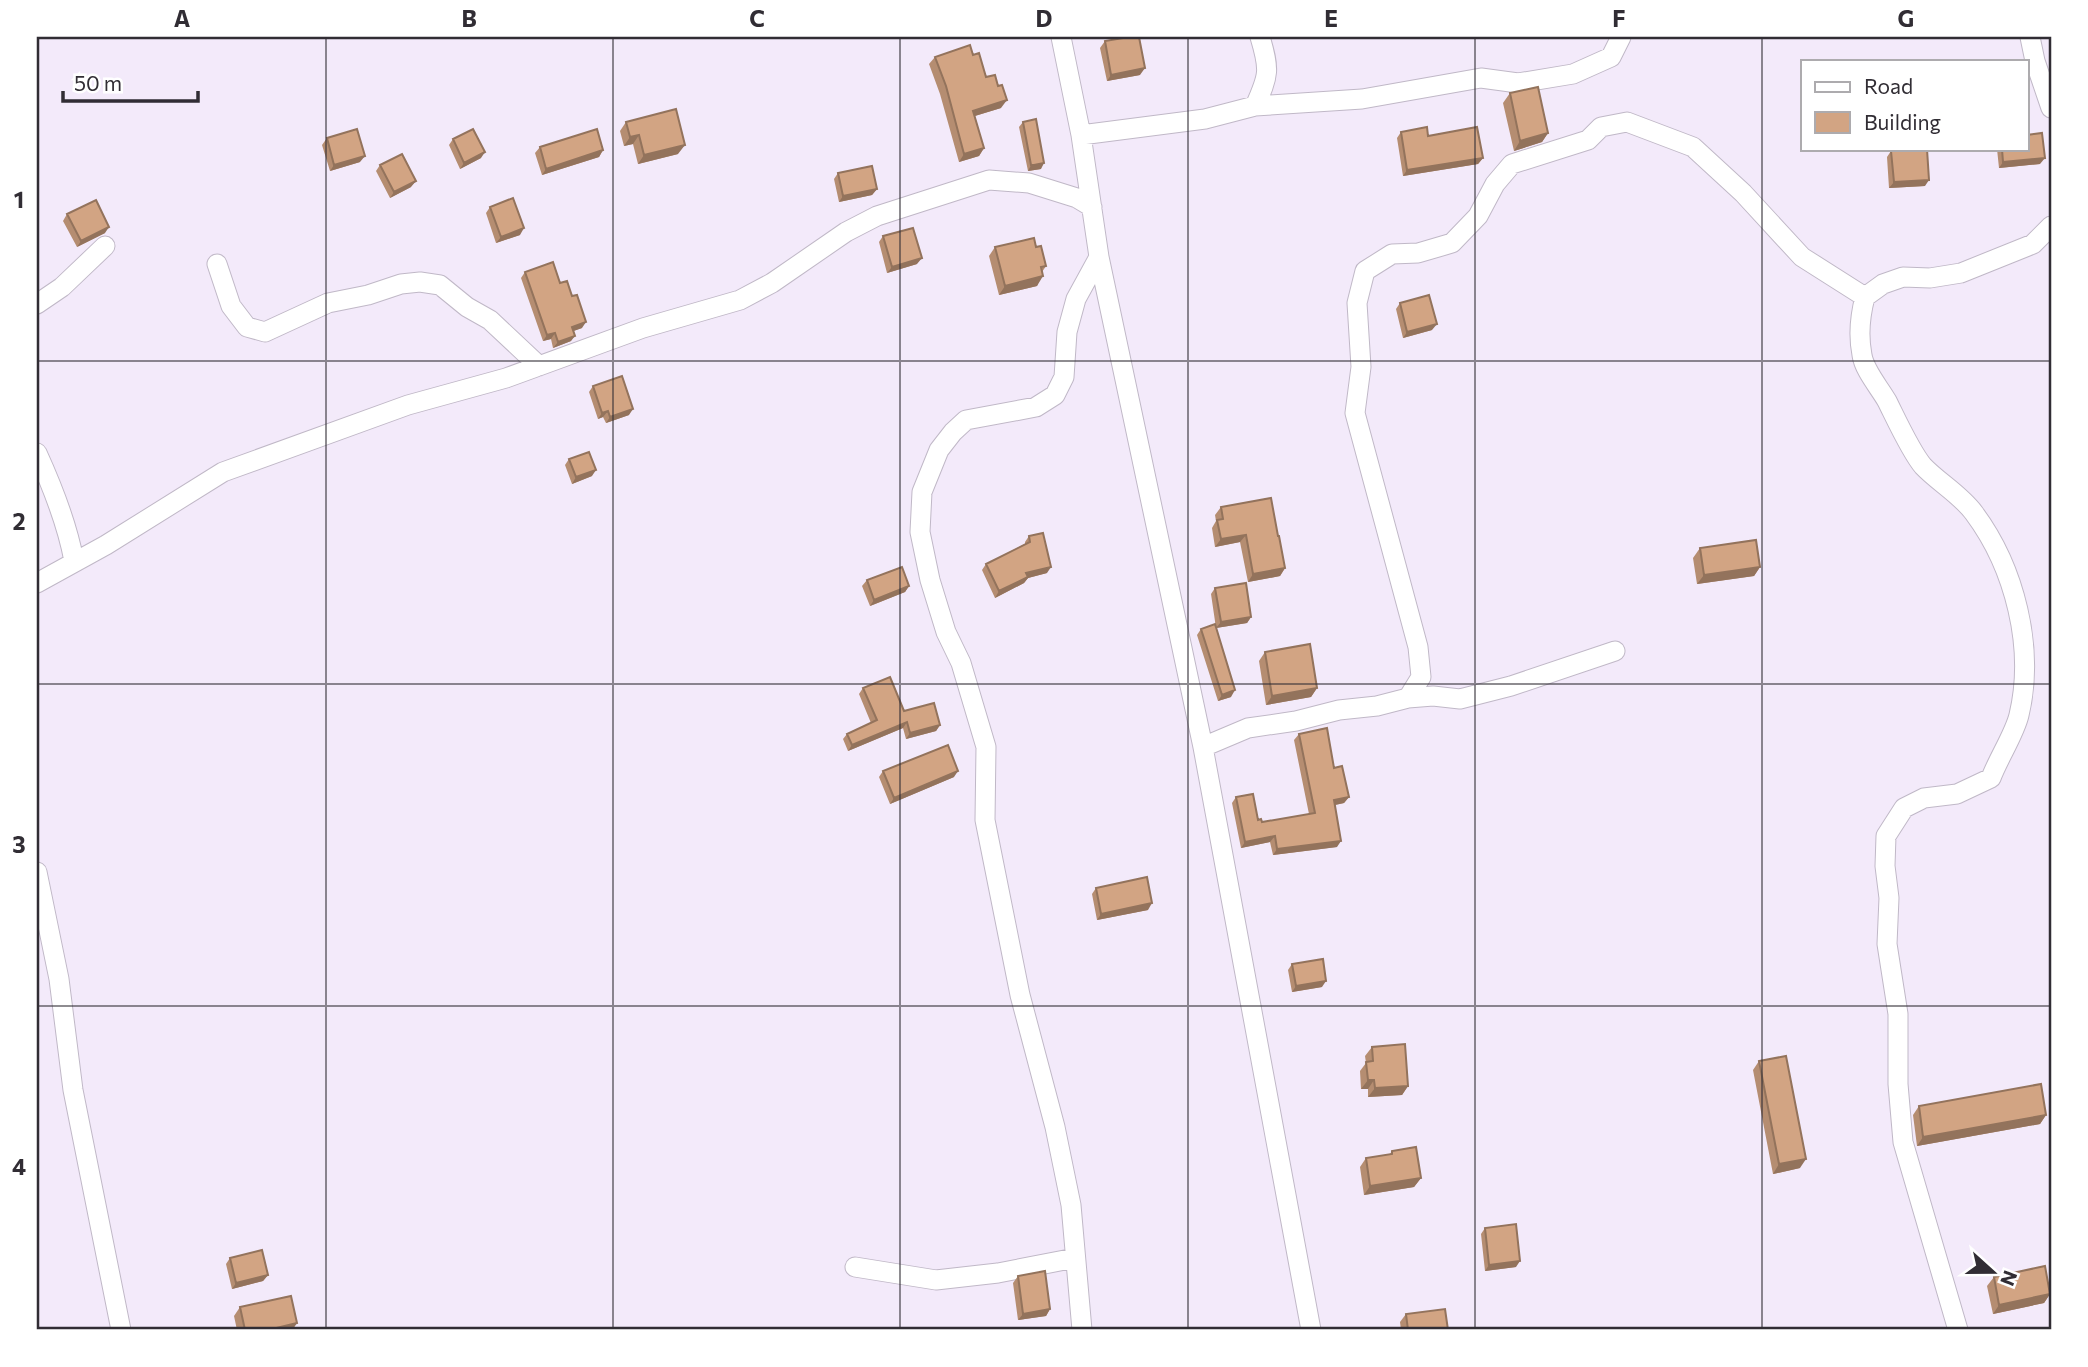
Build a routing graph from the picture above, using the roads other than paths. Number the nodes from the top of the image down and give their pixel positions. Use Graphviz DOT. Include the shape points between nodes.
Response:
graph roads {
  1 [pos="1061,37"];
  2 [pos="1260,37"];
  3 [pos="1622,37"];
  4 [pos="2030,37"];
  5 [pos="1255,106"];
  6 [pos="2051,108"];
  7 [pos="1081,135"];
  8 [pos="1092,207"];
  9 [pos="2051,226"];
  10 [pos="106,246"];
  11 [pos="1099,257"];
  12 [pos="217,264"];
  13 [pos="1865,297"];
  14 [pos="37,304"];
  15 [pos="539,366"];
  16 [pos="37,453"];
  17 [pos="74,561"];
  18 [pos="37,583"];
  19 [pos="1615,652"];
  20 [pos="1408,698"];
  21 [pos="1202,747"];
  22 [pos="37,872"];
  23 [pos="1075,1258"];
  24 [pos="855,1267"];
  25 [pos="121,1330"];
  26 [pos="1082,1330"];
  27 [pos="1311,1330"];
  28 [pos="1958,1330"];
  1 -- 7 [label="street"];
  2 -- 5 [label="street" via="1268,78"];
  3 -- 5 [label="street" via="1611,57 1573,74 1518,83 1480,78 1362,99"];
  4 -- 6 [label="street"];
  5 -- 7 [label="street" via="1205,119"];
  7 -- 8 [label="street"];
  8 -- 11 [label="street"];
  8 -- 15 [label="street" via="1029,183 989,180 877,216 740,300 643,327"];
  9 -- 13 [label="street" via="2033,244 1961,273 1903,277"];
  10 -- 14 [label="street"];
  11 -- 21 [label="street"];
  11 -- 23 [label="street" via="1076,299 1067,332 1064,377 1055,395 1036,407 966,420 953,432 939,450 922,492 920,532 930,580 986,747 985,820 1020,995 1055,1127"];
  12 -- 15 [label="street" via="231,306 247,327 264,332 328,303 420,282 440,285 489,320"];
  13 -- 20 [label="street" via="1802,257 1743,192 1693,147 1627,122 1601,127 1588,140 1512,164 1478,216 1452,243 1418,253 1392,254 1365,271 1357,303 1361,367 1355,413 1418,647 1421,677"];
  13 -- 28 [label="street" via="1859,321 1862,358 1923,465 1972,511 1988,534 2019,616 2025,672 2019,717 1991,778 1956,794 1924,798 1904,808 1886,836 1887,944 1898,1014 1903,1142"];
  15 -- 17 [label="street" via="408,405 223,472"];
  16 -- 17 [label="street" via="56,495"];
  17 -- 18 [label="street"];
  19 -- 20 [label="street" via="1460,699"];
  20 -- 21 [label="street" via="1248,728"];
  21 -- 27 [label="street"];
  22 -- 25 [label="street" via="73,1090"];
  23 -- 24 [label="street" via="936,1280"];
  23 -- 26 [label="street"];
}
